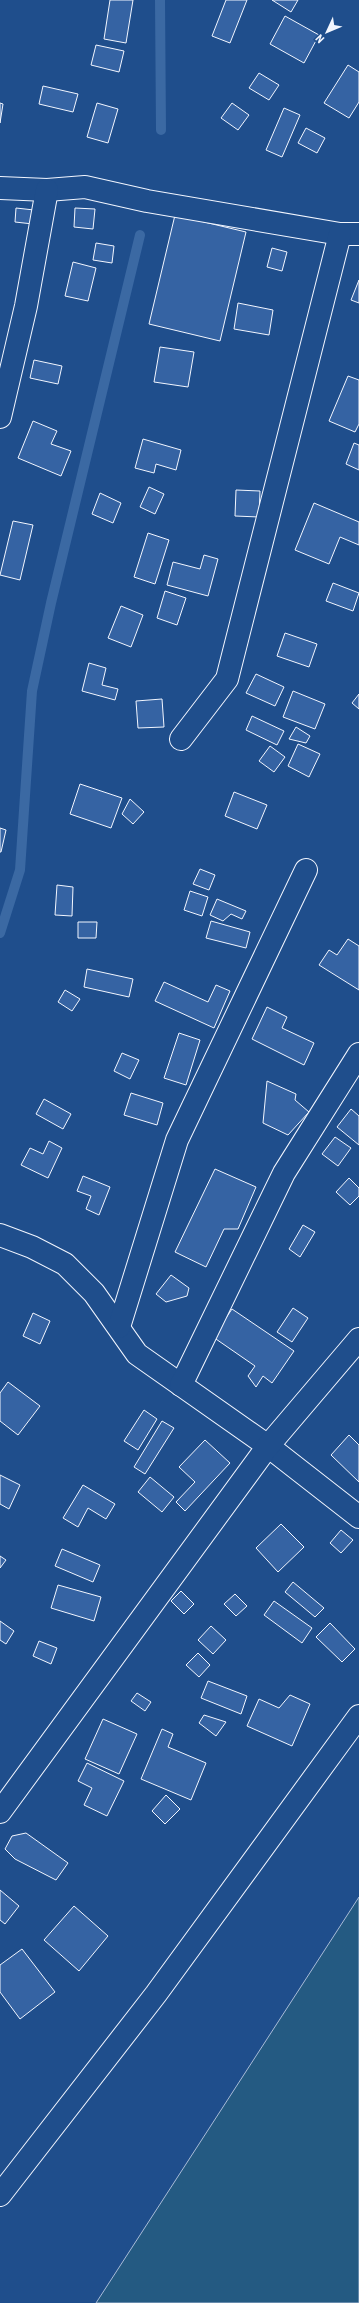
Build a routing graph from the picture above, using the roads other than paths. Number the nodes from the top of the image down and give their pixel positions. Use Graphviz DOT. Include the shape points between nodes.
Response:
graph roads {
  1 [pos="0,188"];
  2 [pos="47,190"];
  3 [pos="350,234"];
  4 [pos="0,417"];
  5 [pos="181,739"];
  6 [pos="306,870"];
  7 [pos="359,1054"];
  8 [pos="0,1235"];
  9 [pos="119,1327"];
  10 [pos="359,1339"];
  11 [pos="181,1385"];
  12 [pos="268,1446"];
  13 [pos="359,1517"];
  14 [pos="359,1716"];
  15 [pos="0,1812"];
  16 [pos="0,2194"];
  1 -- 2 [label="street"];
  2 -- 3 [label="street" via="85,187 147,201"];
  2 -- 4 [label="street" via="26,306"];
  3 -- 5 [label="street" via="227,679"];
  6 -- 9 [label="street" via="178,1140"];
  7 -- 11 [label="street" via="284,1173"];
  8 -- 9 [label="street" via="32,1247 64,1264 94,1293"];
  9 -- 11 [label="street" via="137,1354"];
  10 -- 12 [label="street"];
  11 -- 12 [label="street"];
  12 -- 13 [label="street"];
  12 -- 15 [label="street"];
  14 -- 16 [label="street" via="156,1994"];
}
